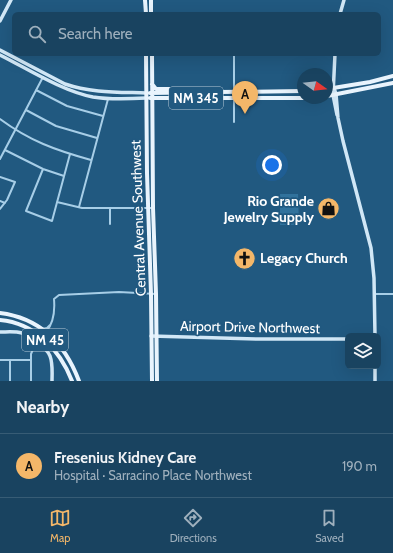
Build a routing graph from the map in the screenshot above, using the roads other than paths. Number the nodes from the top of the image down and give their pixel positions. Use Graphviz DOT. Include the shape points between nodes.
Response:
graph roads {
  1 [pos="11,0"];
  2 [pos="146,0"];
  3 [pos="151,0"];
  4 [pos="344,0"];
  5 [pos="146,12"];
  6 [pos="151,12"];
  7 [pos="341,12"];
  8 [pos="0,21"];
  9 [pos="0,50"];
  10 [pos="0,55"];
  11 [pos="146,56"];
  12 [pos="152,56"];
  13 [pos="234,56"];
  14 [pos="335,56"];
  15 [pos="334,76"];
  16 [pos="393,76"];
  17 [pos="43,77"];
  18 [pos="393,83"];
  19 [pos="152,84"];
  20 [pos="344,87"];
  21 [pos="334,88"];
  22 [pos="36,90"];
  23 [pos="190,92"];
  24 [pos="234,92"];
  25 [pos="297,92"];
  26 [pos="146,93"];
  27 [pos="152,93"];
  28 [pos="335,95"];
  29 [pos="234,97"];
  30 [pos="146,98"];
  31 [pos="152,98"];
  32 [pos="297,98"];
  33 [pos="108,99"];
  34 [pos="334,101"];
  35 [pos="26,110"];
  36 [pos="103,116"];
  37 [pos="338,118"];
  38 [pos="0,119"];
  39 [pos="234,122"];
  40 [pos="15,130"];
  41 [pos="97,138"];
  42 [pos="5,150"];
  43 [pos="70,154"];
  44 [pos="0,159"];
  45 [pos="91,160"];
  46 [pos="43,169"];
  47 [pos="64,176"];
  48 [pos="0,177"];
  49 [pos="0,201"];
  50 [pos="57,202"];
  51 [pos="5,203"];
  52 [pos="78,207"];
  53 [pos="110,208"];
  54 [pos="148,208"];
  55 [pos="153,208"];
  56 [pos="0,209"];
  57 [pos="110,224"];
  58 [pos="154,294"];
  59 [pos="374,294"];
  60 [pos="393,294"];
  61 [pos="0,313"];
  62 [pos="0,320"];
  63 [pos="51,324"];
  64 [pos="42,329"];
  65 [pos="0,332"];
  66 [pos="46,332"];
  67 [pos="36,333"];
  68 [pos="375,333"];
  69 [pos="154,336"];
  70 [pos="345,339"];
  71 [pos="37,341"];
  72 [pos="0,360"];
  73 [pos="10,360"];
  74 [pos="30,360"];
  75 [pos="374,369"];
  76 [pos="10,381"];
  77 [pos="30,381"];
  78 [pos="52,381"];
  79 [pos="72,381"];
  80 [pos="79,381"];
  81 [pos="152,381"];
  82 [pos="156,381"];
  83 [pos="375,381"];
  1 -- 8 [label="street"];
  2 -- 5 [label="main road"];
  3 -- 6 [label="main road"];
  4 -- 7 [label="street"];
  9 -- 26 [label="street" via="73,87"];
  10 -- 17 [label="street"];
  11 -- 26 [label="main road, Central Avenue Southwest"];
  12 -- 19 [label="main road"];
  13 -- 24 [label="street"];
  14 -- 15 [label="street"];
  15 -- 20 [label="street" via="336,82"];
  15 -- 21 [label="street"];
  16 -- 20 [label="main road"];
  17 -- 22 [label="street"];
  17 -- 33 [label="street" via="77,92"];
  18 -- 28 [label="main road"];
  19 -- 23 [label="main road" via="156,89 180,89"];
  19 -- 27 [label="main road"];
  20 -- 21 [label="main road"];
  21 -- 28 [label="street"];
  22 -- 35 [label="street"];
  22 -- 36 [label="street" via="67,106"];
  23 -- 24 [label="main road, NM 345"];
  23 -- 27 [label="main road, NM 345"];
  24 -- 25 [label="main road, NM 345"];
  24 -- 29 [label="street"];
  26 -- 27 [label="main road, NM 345"];
  26 -- 30 [label="main road, Central Avenue Southwest"];
  27 -- 31 [label="main road"];
  28 -- 34 [label="street"];
  28 -- 37 [label="street"];
  29 -- 31 [label="main road, NM 345"];
  29 -- 32 [label="main road, NM 345"];
  29 -- 39 [label="street"];
  30 -- 31 [label="main road, NM 345"];
  30 -- 33 [label="street"];
  30 -- 54 [label="main road, Central Avenue Southwest"];
  31 -- 55 [label="main road"];
  33 -- 36 [label="street"];
  34 -- 37 [label="street"];
  35 -- 40 [label="street"];
  35 -- 41 [label="street" via="61,128"];
  36 -- 41 [label="street"];
  37 -- 59 [label="street" via="370,239"];
  38 -- 40 [label="street"];
  40 -- 42 [label="street"];
  40 -- 43 [label="street" via="47,147"];
  41 -- 45 [label="street"];
  42 -- 44 [label="street"];
  42 -- 46 [label="street"];
  43 -- 45 [label="street"];
  43 -- 47 [label="street"];
  45 -- 52 [label="street"];
  46 -- 47 [label="street"];
  46 -- 50 [label="street" via="26,211 52,221"];
  47 -- 50 [label="street"];
  48 -- 51 [label="street" via="15,182"];
  49 -- 51 [label="street"];
  50 -- 52 [label="street"];
  51 -- 56 [label="street"];
  52 -- 53 [label="street"];
  53 -- 54 [label="street"];
  53 -- 57 [label="street"];
  54 -- 55 [label="street"];
  54 -- 58 [label="main road, Central Avenue Southwest"];
  55 -- 58 [label="main road"];
  58 -- 63 [label="street" via="119,292 59,295 54,299"];
  58 -- 69 [label="main road"];
  59 -- 60 [label="street"];
  59 -- 68 [label="street"];
  61 -- 64 [label="main road, NM 45" via="25,319"];
  62 -- 67 [label="main road, NM 45" via="24,326"];
  63 -- 64 [label="street"];
  63 -- 66 [label="street"];
  64 -- 66 [label="main road, NM 45"];
  65 -- 71 [label="street" via="20,333"];
  66 -- 67 [label="main road"];
  66 -- 80 [label="main road, NM 45" via="67,355"];
  67 -- 79 [label="main road, NM 45" via="55,350"];
  69 -- 70 [label="street, Airport Drive Northwest" via="256,340"];
  69 -- 81 [label="main road"];
  69 -- 82 [label="main road"];
  71 -- 74 [label="street" via="31,350"];
  71 -- 78 [label="street" via="50,356"];
  72 -- 73 [label="street"];
  73 -- 74 [label="street"];
  73 -- 76 [label="street"];
  74 -- 77 [label="street"];
  75 -- 83 [label="street"];
}
